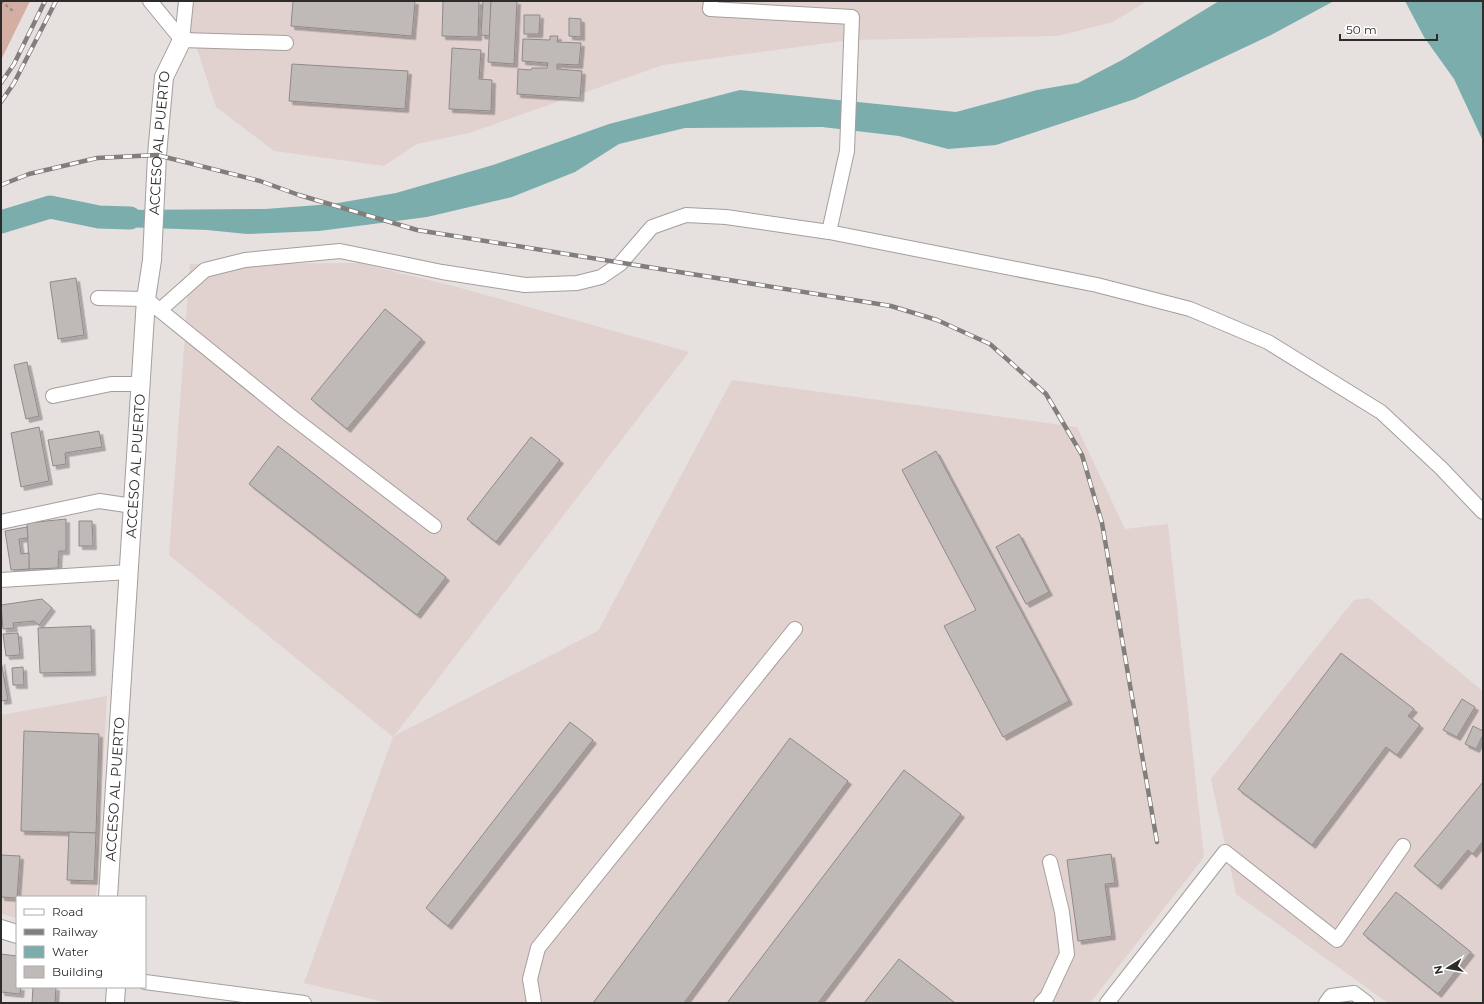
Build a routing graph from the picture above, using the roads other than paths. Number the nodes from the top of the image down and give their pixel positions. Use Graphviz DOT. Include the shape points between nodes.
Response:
graph roads {
  1 [pos="150,1"];
  2 [pos="186,1"];
  3 [pos="711,1"];
  4 [pos="182,40"];
  5 [pos="286,43"];
  6 [pos="829,232"];
  7 [pos="98,298"];
  8 [pos="146,299"];
  9 [pos="160,310"];
  10 [pos="141,384"];
  11 [pos="53,396"];
  12 [pos="133,506"];
  13 [pos="1483,512"];
  14 [pos="1,522"];
  15 [pos="434,526"];
  16 [pos="129,572"];
  17 [pos="1,580"];
  18 [pos="795,629"];
  19 [pos="1403,846"];
  20 [pos="1050,862"];
  21 [pos="108,896"];
  22 [pos="1,929"];
  23 [pos="16,934"];
  24 [pos="146,982"];
  25 [pos="116,988"];
  26 [pos="115,1003"];
  27 [pos="304,1003"];
  28 [pos="534,1003"];
  29 [pos="1041,1003"];
  30 [pos="1106,1003"];
  31 [pos="1326,1003"];
  32 [pos="1367,1003"];
  1 -- 4 [label="street"];
  2 -- 4 [label="street"];
  3 -- 6 [label="street" via="710,8 852,17 847,151"];
  4 -- 5 [label="street"];
  4 -- 8 [label="main road, ACCESO AL PUERTO" via="164,77 152,260"];
  6 -- 9 [label="street" via="726,217 686,215 652,227 620,264 601,277 576,283 524,285 442,272 340,251 245,260 205,270"];
  6 -- 13 [label="street" via="1097,285 1190,309 1268,342 1380,412 1441,468"];
  7 -- 8 [label="street"];
  8 -- 9 [label="street"];
  8 -- 10 [label="main road, ACCESO AL PUERTO"];
  9 -- 15 [label="street" via="288,414"];
  10 -- 11 [label="street" via="111,384"];
  10 -- 12 [label="main road, ACCESO AL PUERTO"];
  12 -- 14 [label="street" via="99,501"];
  12 -- 16 [label="main road, ACCESO AL PUERTO"];
  16 -- 17 [label="street"];
  16 -- 21 [label="main road, ACCESO AL PUERTO"];
  18 -- 28 [label="street" via="538,948 530,979"];
  19 -- 30 [label="street" via="1337,940 1225,852"];
  20 -- 29 [label="street" via="1062,912 1067,954 1047,997"];
  22 -- 23 [label="main road"];
  24 -- 27 [label="street"];
  25 -- 26 [label="main road"];
  31 -- 32 [label="street" via="1331,996 1354,993"];
}
